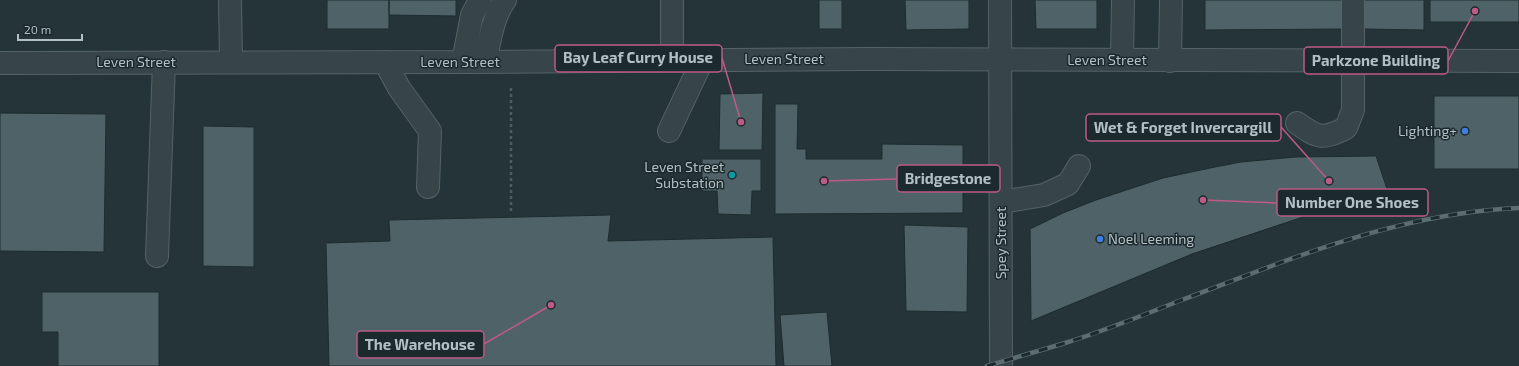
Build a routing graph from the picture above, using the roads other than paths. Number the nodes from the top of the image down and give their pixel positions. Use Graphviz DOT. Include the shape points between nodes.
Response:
graph roads {
  1 [pos="230,0"];
  2 [pos="480,0"];
  3 [pos="505,0"];
  4 [pos="672,0"];
  5 [pos="1000,0"];
  6 [pos="1122,0"];
  7 [pos="1171,0"];
  8 [pos="1353,0"];
  9 [pos="704,59"];
  10 [pos="672,60"];
  11 [pos="1000,60"];
  12 [pos="1122,60"];
  13 [pos="1170,61"];
  14 [pos="1354,61"];
  15 [pos="1519,61"];
  16 [pos="164,62"];
  17 [pos="231,62"];
  18 [pos="385,62"];
  19 [pos="463,62"];
  20 [pos="486,62"];
  21 [pos="0,63"];
  22 [pos="1297,123"];
  23 [pos="669,132"];
  24 [pos="1079,166"];
  25 [pos="428,187"];
  26 [pos="1000,202"];
  27 [pos="157,256"];
  28 [pos="1000,366"];
  1 -- 17 [label="street"];
  2 -- 19 [label="street" via="472,15"];
  3 -- 20 [label="street" via="494,23"];
  4 -- 10 [label="street"];
  5 -- 11 [label="street, Spey Street"];
  6 -- 12 [label="street"];
  7 -- 13 [label="street"];
  8 -- 14 [label="street"];
  9 -- 10 [label="street, Leven Street"];
  9 -- 11 [label="street, Leven Street"];
  9 -- 23 [label="street"];
  10 -- 20 [label="street, Leven Street"];
  11 -- 12 [label="street, Leven Street"];
  11 -- 26 [label="street, Spey Street"];
  12 -- 13 [label="street, Leven Street"];
  13 -- 14 [label="street, Leven Street"];
  14 -- 15 [label="street, Leven Street"];
  14 -- 22 [label="street" via="1353,110 1346,128 1330,136 1314,135"];
  16 -- 17 [label="street, Leven Street"];
  16 -- 21 [label="street, Leven Street"];
  16 -- 27 [label="street"];
  17 -- 18 [label="street, Leven Street"];
  18 -- 19 [label="street, Leven Street"];
  18 -- 25 [label="street" via="399,88 430,131"];
  19 -- 20 [label="street, Leven Street"];
  24 -- 26 [label="street" via="1068,184 1044,195"];
  26 -- 28 [label="street, Spey Street"];
}
